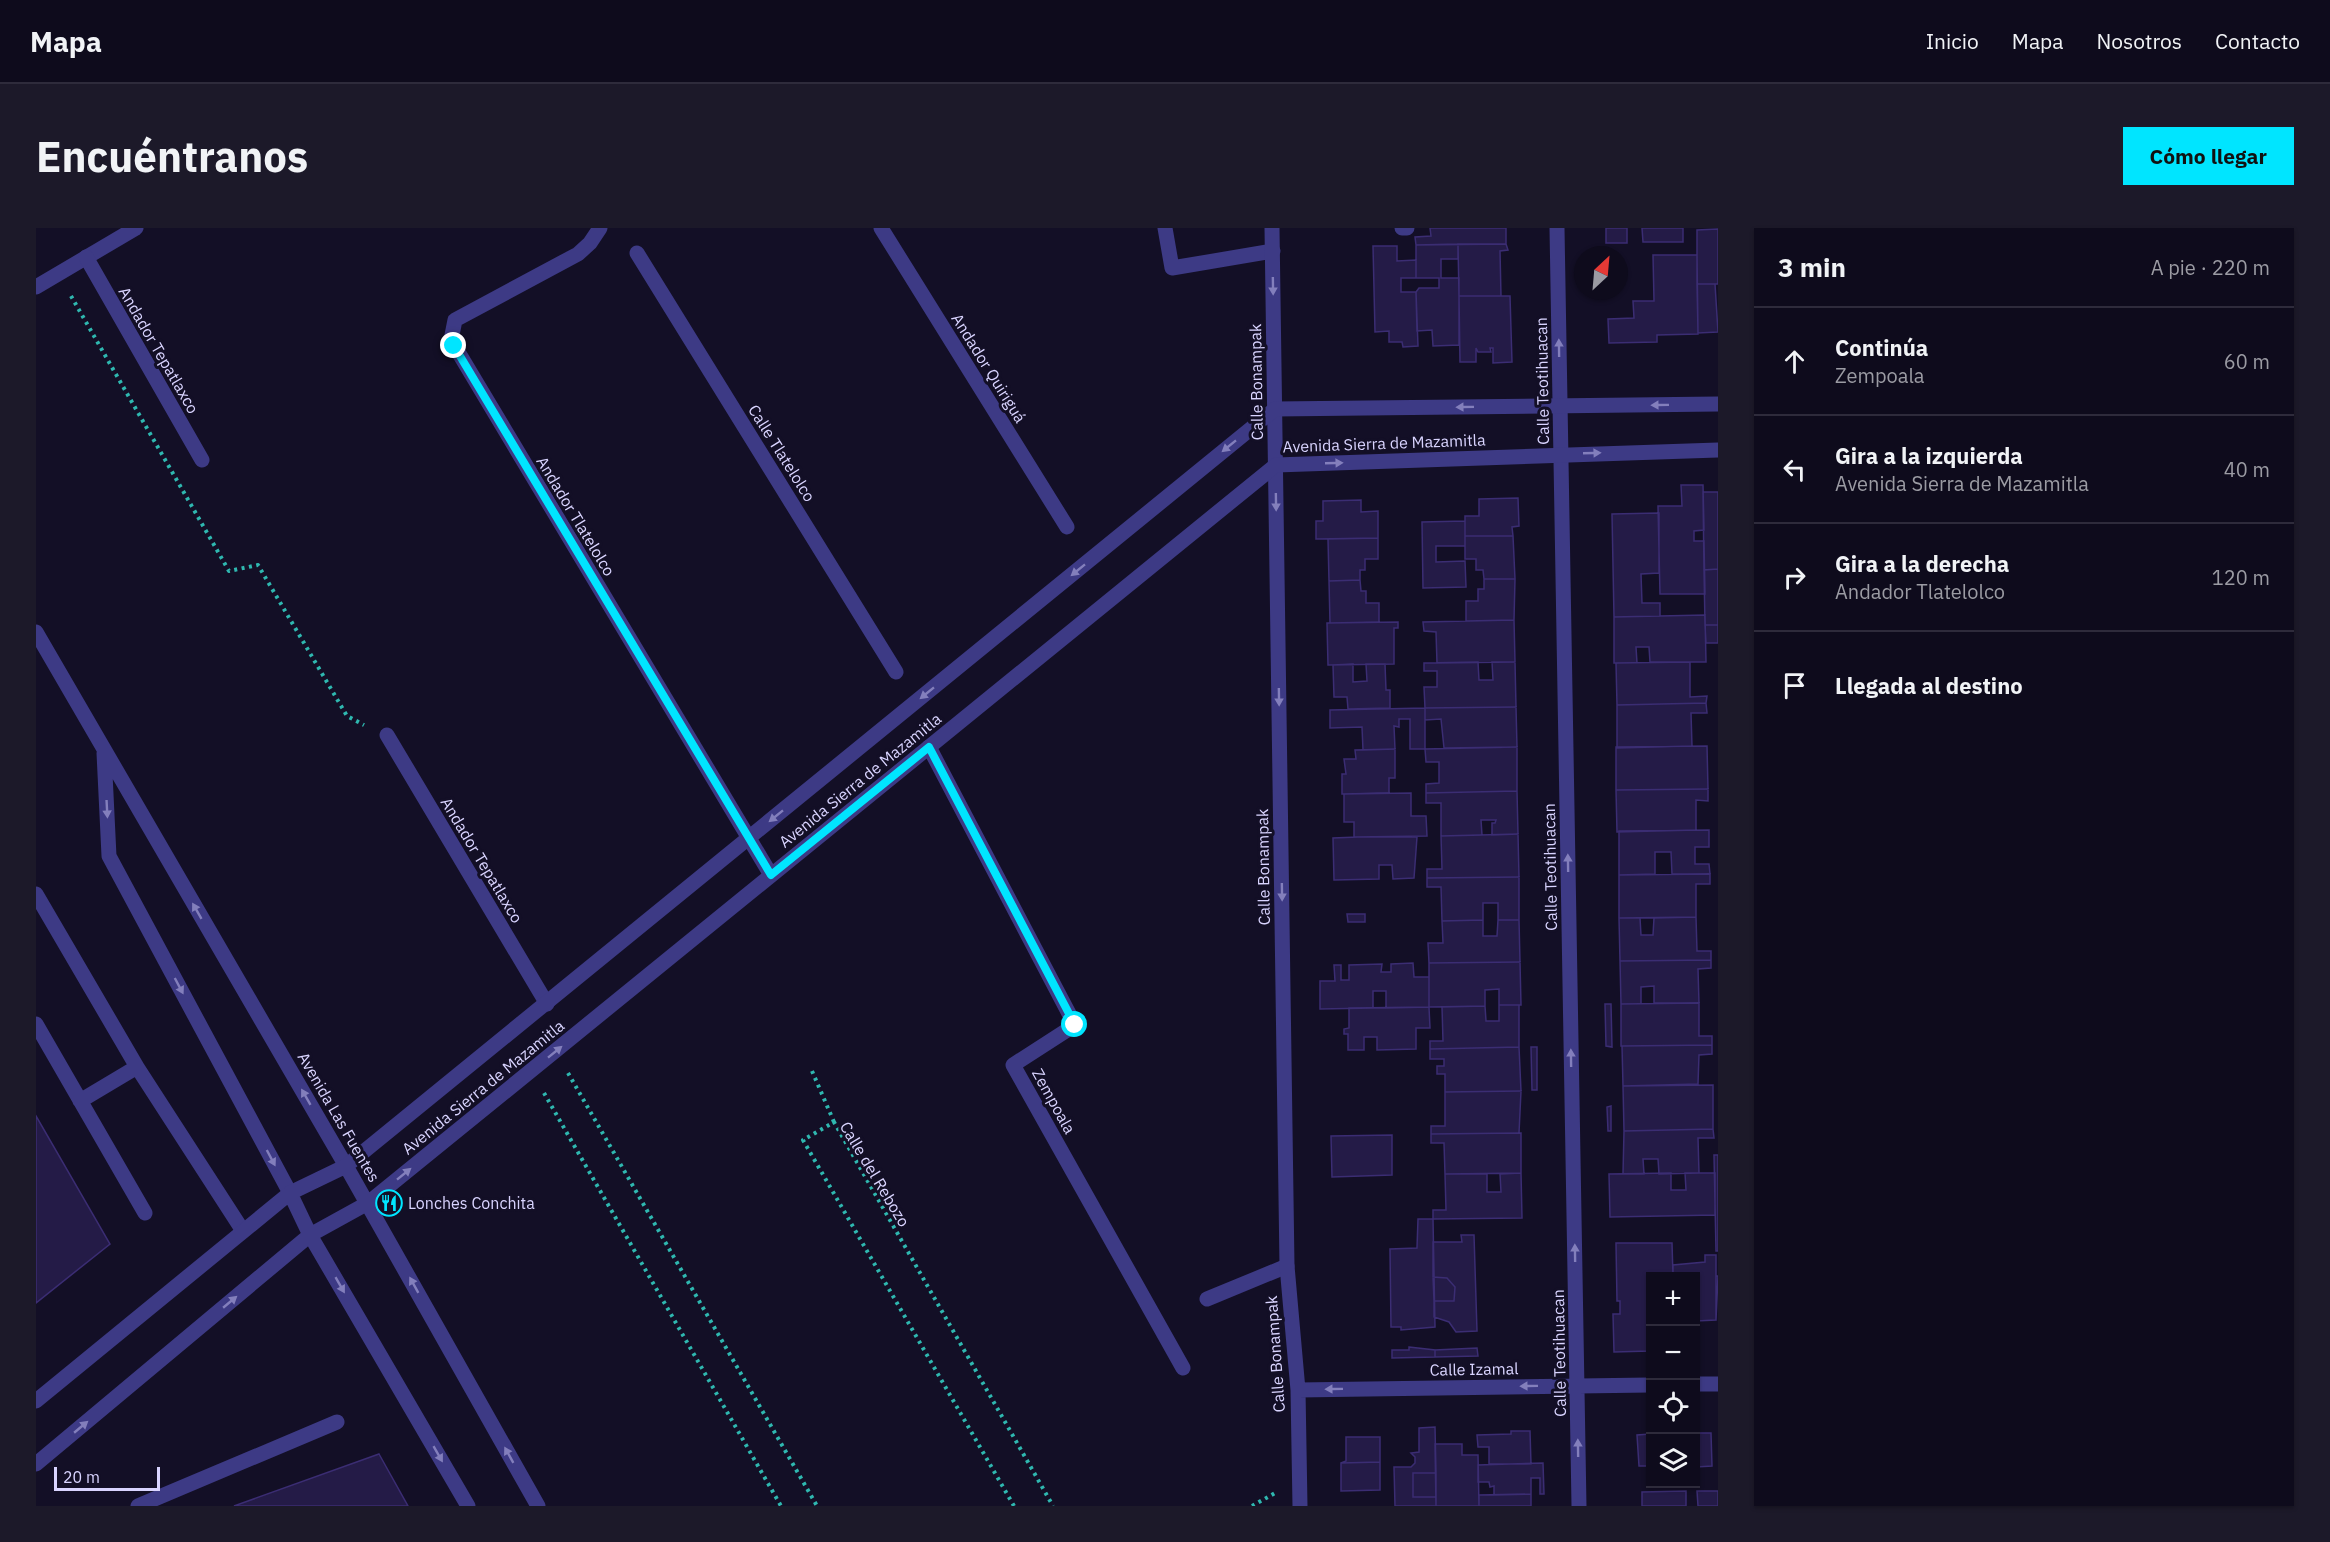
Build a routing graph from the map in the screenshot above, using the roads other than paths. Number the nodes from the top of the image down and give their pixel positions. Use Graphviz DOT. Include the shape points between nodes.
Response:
graph roads {
  1 [pos="136,228"];
  2 [pos="881,228"];
  3 [pos="1165,228"];
  4 [pos="1272,228"];
  5 [pos="1402,228"];
  6 [pos="1407,228"];
  7 [pos="1557,228"];
  8 [pos="600,229"];
  9 [pos="1273,251"];
  10 [pos="637,253"];
  11 [pos="86,257"];
  12 [pos="36,287"];
  13 [pos="1718,404"];
  14 [pos="1560,406"];
  15 [pos="1275,409"];
  16 [pos="1718,450"];
  17 [pos="1561,454"];
  18 [pos="202,460"];
  19 [pos="1276,465"];
  20 [pos="1067,527"];
  21 [pos="36,632"];
  22 [pos="896,672"];
  23 [pos="387,735"];
  24 [pos="929,747"];
  25 [pos="104,750"];
  26 [pos="748,839"];
  27 [pos="771,875"];
  28 [pos="36,894"];
  29 [pos="546,1004"];
  30 [pos="36,1024"];
  31 [pos="136,1067"];
  32 [pos="80,1101"];
  33 [pos="346,1166"];
  34 [pos="290,1193"];
  35 [pos="368,1203"];
  36 [pos="145,1213"];
  37 [pos="243,1231"];
  38 [pos="310,1234"];
  39 [pos="1287,1266"];
  40 [pos="1207,1299"];
  41 [pos="1183,1368"];
  42 [pos="1700,1384"];
  43 [pos="1718,1384"];
  44 [pos="1646,1385"];
  45 [pos="1577,1386"];
  46 [pos="1298,1390"];
  47 [pos="36,1401"];
  48 [pos="337,1422"];
  49 [pos="36,1464"];
  50 [pos="138,1506"];
  51 [pos="468,1506"];
  52 [pos="538,1506"];
  53 [pos="1300,1506"];
  54 [pos="1579,1506"];
  1 -- 11 [label="street"];
  2 -- 20 [label="street, Andador Quiriguá"];
  3 -- 9 [label="street" via="1172,268"];
  4 -- 9 [label="street, Calle Bonampak"];
  5 -- 6 [label="street"];
  14 -- 7 [label="street, Calle Teotihuacan, one-way"];
  8 -- 26 [label="street, Andador Tlatelolco" via="578,254 455,320 451,339"];
  9 -- 15 [label="street, Calle Bonampak, one-way"];
  10 -- 22 [label="street, Calle Tlatelolco"];
  11 -- 12 [label="street"];
  11 -- 18 [label="street, Andador Tepatlaxco"];
  13 -- 14 [label="street, Avenida Sierra de Mazamitla, one-way"];
  14 -- 15 [label="street, Avenida Sierra de Mazamitla, one-way"];
  14 -- 17 [label="street, Calle Teotihuacan"];
  15 -- 19 [label="street, Calle Bonampak"];
  15 -- 26 [label="street, Avenida Sierra de Mazamitla, one-way"];
  17 -- 16 [label="street, Avenida Sierra de Mazamitla, one-way"];
  19 -- 17 [label="street, Avenida Sierra de Mazamitla, one-way"];
  45 -- 17 [label="street, Calle Teotihuacan, one-way"];
  19 -- 24 [label="street, Avenida Sierra de Mazamitla"];
  19 -- 39 [label="street, Calle Bonampak, one-way"];
  21 -- 25 [label="street, Avenida Las Fuentes"];
  23 -- 29 [label="street, Andador Tepatlaxco"];
  24 -- 27 [label="street, Avenida Sierra de Mazamitla"];
  24 -- 41 [label="street, Zempoala" via="1075,1025 1013,1065"];
  33 -- 25 [label="street, Avenida Las Fuentes, one-way"];
  25 -- 34 [label="street, Avenida Las Fuentes, one-way" via="109,856"];
  26 -- 27 [label="street, Andador Tlatelolco"];
  26 -- 29 [label="street, Avenida Sierra de Mazamitla"];
  35 -- 27 [label="street, Avenida Sierra de Mazamitla, one-way"];
  28 -- 31 [label="street"];
  29 -- 33 [label="street, Avenida Sierra de Mazamitla"];
  30 -- 32 [label="street"];
  31 -- 32 [label="street"];
  31 -- 37 [label="street"];
  32 -- 36 [label="street"];
  33 -- 34 [label="street, Avenida Sierra de Mazamitla"];
  33 -- 35 [label="street, Avenida Las Fuentes"];
  34 -- 37 [label="street, Avenida Sierra de Mazamitla"];
  34 -- 38 [label="street, Avenida Las Fuentes"];
  35 -- 38 [label="street, Avenida Sierra de Mazamitla"];
  52 -- 35 [label="street, Avenida Las Fuentes, one-way"];
  37 -- 47 [label="street, Avenida Sierra de Mazamitla"];
  49 -- 38 [label="street, Avenida Sierra de Mazamitla, one-way"];
  38 -- 51 [label="street, Avenida Las Fuentes, one-way"];
  39 -- 40 [label="street"];
  39 -- 46 [label="street, Calle Bonampak"];
  42 -- 43 [label="street"];
  44 -- 45 [label="street, Calle Izamal"];
  45 -- 46 [label="street, Calle Izamal, one-way"];
  54 -- 45 [label="street, Calle Teotihuacan, one-way"];
  46 -- 53 [label="street, Calle Bonampak"];
  48 -- 50 [label="street"];
}
